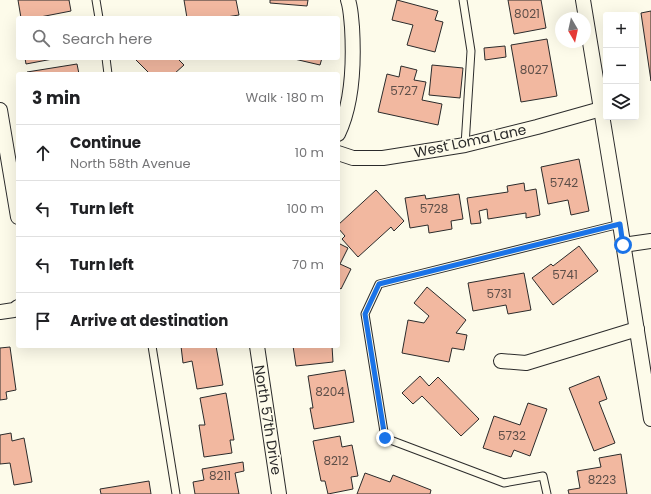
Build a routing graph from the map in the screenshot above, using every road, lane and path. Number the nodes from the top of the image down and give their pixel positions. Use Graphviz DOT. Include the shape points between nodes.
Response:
graph roads {
  1 [pos="96,0"];
  2 [pos="348,0"];
  3 [pos="463,0"];
  4 [pos="583,0"];
  5 [pos="99,16"];
  6 [pos="106,60"];
  7 [pos="108,72"];
  8 [pos="601,109"];
  9 [pos="0,110"];
  10 [pos="341,113"];
  11 [pos="340,130"];
  12 [pos="465,145"];
  13 [pos="340,155"];
  14 [pos="16,205"];
  15 [pos="620,224"];
  16 [pos="651,240"];
  17 [pos="623,245"];
  18 [pos="16,308"];
  19 [pos="0,312"];
  20 [pos="636,329"];
  21 [pos="152,348"];
  22 [pos="257,348"];
  23 [pos="501,361"];
  24 [pos="651,419"];
  25 [pos="176,494"];
  26 [pos="279,494"];
  27 [pos="546,494"];
  1 -- 5 [label="lane"];
  2 -- 10 [label="street" via="353,51 351,87 350,98"];
  3 -- 12 [label="lane" via="471,51"];
  4 -- 8 [label="street"];
  6 -- 7 [label="lane"];
  8 -- 12 [label="street, West Loma Lane"];
  8 -- 15 [label="street"];
  9 -- 14 [label="street"];
  10 -- 11 [label="street"];
  12 -- 13 [label="street, West Loma Lane" via="383,158 353,158"];
  15 -- 17 [label="street"];
  15 -- 27 [label="lane" via="379,284 365,314 385,438 504,483 544,476"];
  16 -- 17 [label="street"];
  17 -- 20 [label="street"];
  18 -- 19 [label="street"];
  20 -- 23 [label="street" via="526,363"];
  20 -- 24 [label="street"];
  21 -- 25 [label="lane"];
  22 -- 26 [label="street, North 57th Drive"];
}
